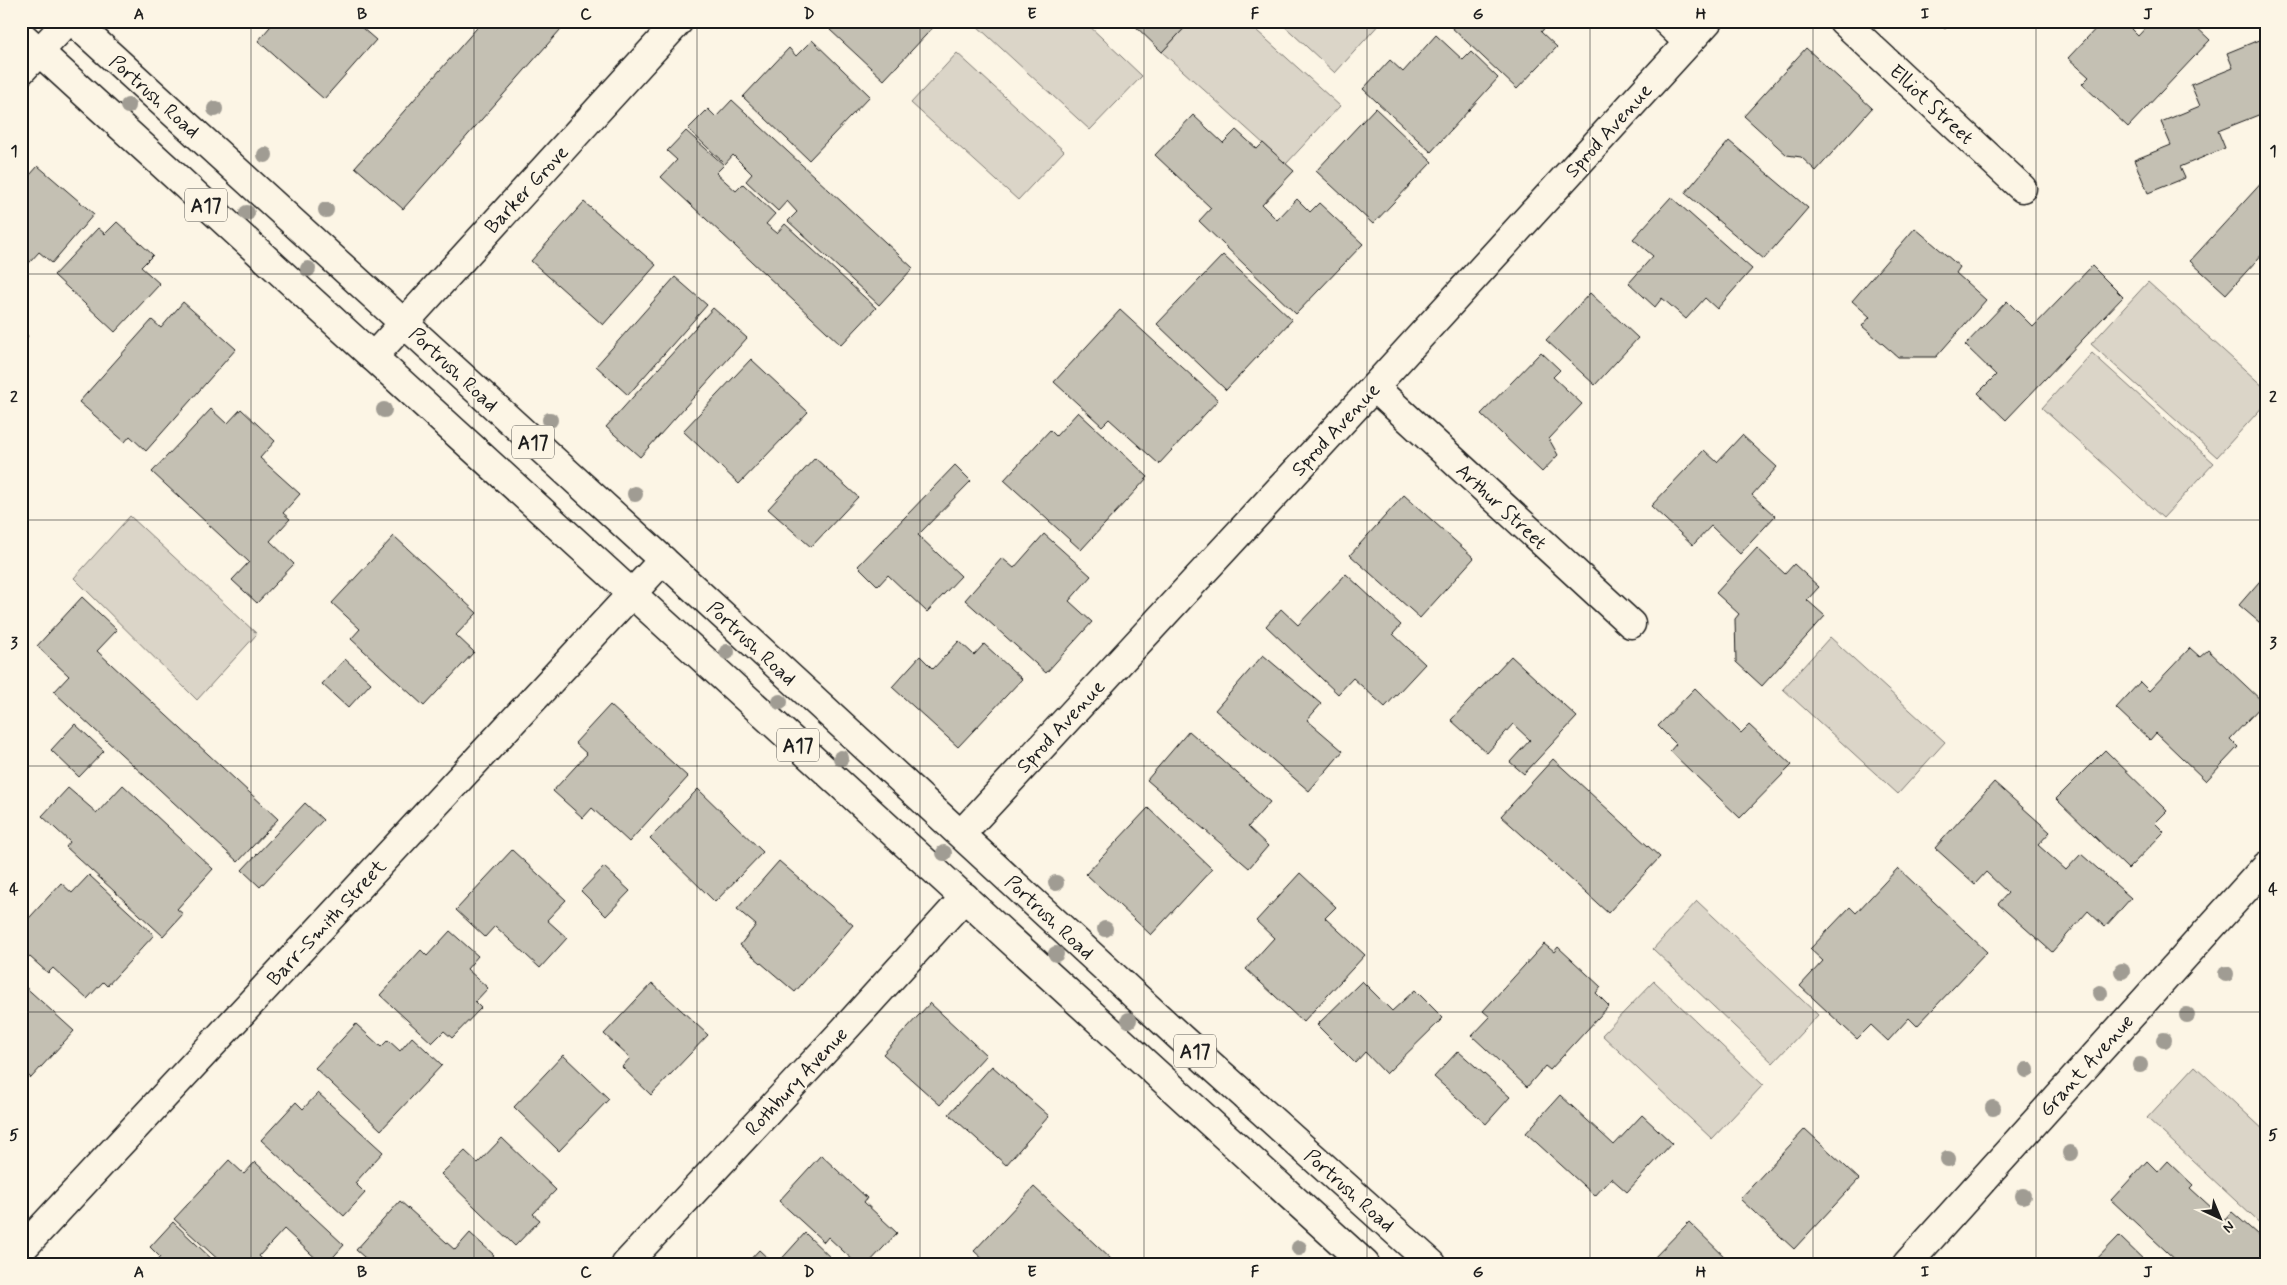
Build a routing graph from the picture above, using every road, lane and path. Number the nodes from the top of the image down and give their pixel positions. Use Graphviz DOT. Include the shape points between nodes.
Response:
graph roads {
  1 [pos="68,21"];
  2 [pos="73,21"];
  3 [pos="680,21"];
  4 [pos="1666,21"];
  5 [pos="1708,21"];
  6 [pos="1843,21"];
  7 [pos="1688,42"];
  8 [pos="27,53"];
  9 [pos="2022,188"];
  10 [pos="403,323"];
  11 [pos="373,357"];
  12 [pos="1374,387"];
  13 [pos="663,560"];
  14 [pos="631,594"];
  15 [pos="1630,624"];
  16 [pos="961,834"];
  17 [pos="2266,866"];
  18 [pos="965,897"];
  19 [pos="21,1250"];
  20 [pos="626,1264"];
  21 [pos="1365,1264"];
  22 [pos="1432,1264"];
  23 [pos="1907,1264"];
  1 -- 8 [label="main road"];
  2 -- 10 [label="main road, Portrush Road / A17"];
  3 -- 10 [label="main road, Barker Grove"];
  4 -- 7 [label="main road"];
  5 -- 7 [label="main road, Sprod Avenue"];
  6 -- 9 [label="main road, Elliot Street"];
  7 -- 12 [label="main road, Sprod Avenue"];
  8 -- 11 [label="main road, A17"];
  10 -- 11 [label="main road, Barker Grove"];
  10 -- 13 [label="main road, Portrush Road / A17"];
  11 -- 14 [label="main road, A17"];
  12 -- 15 [label="main road, Arthur Street"];
  12 -- 16 [label="main road, Sprod Avenue"];
  13 -- 14 [label="main road, Barr-Smith Street"];
  13 -- 16 [label="main road, Portrush Road / A17"];
  14 -- 18 [label="main road, A17"];
  14 -- 19 [label="main road, Barr-Smith Street"];
  16 -- 22 [label="main road, Portrush Road / A17"];
  17 -- 23 [label="main road, Grant Avenue"];
  18 -- 20 [label="main road, Rothbury Avenue"];
  18 -- 21 [label="main road, A17"];
}
